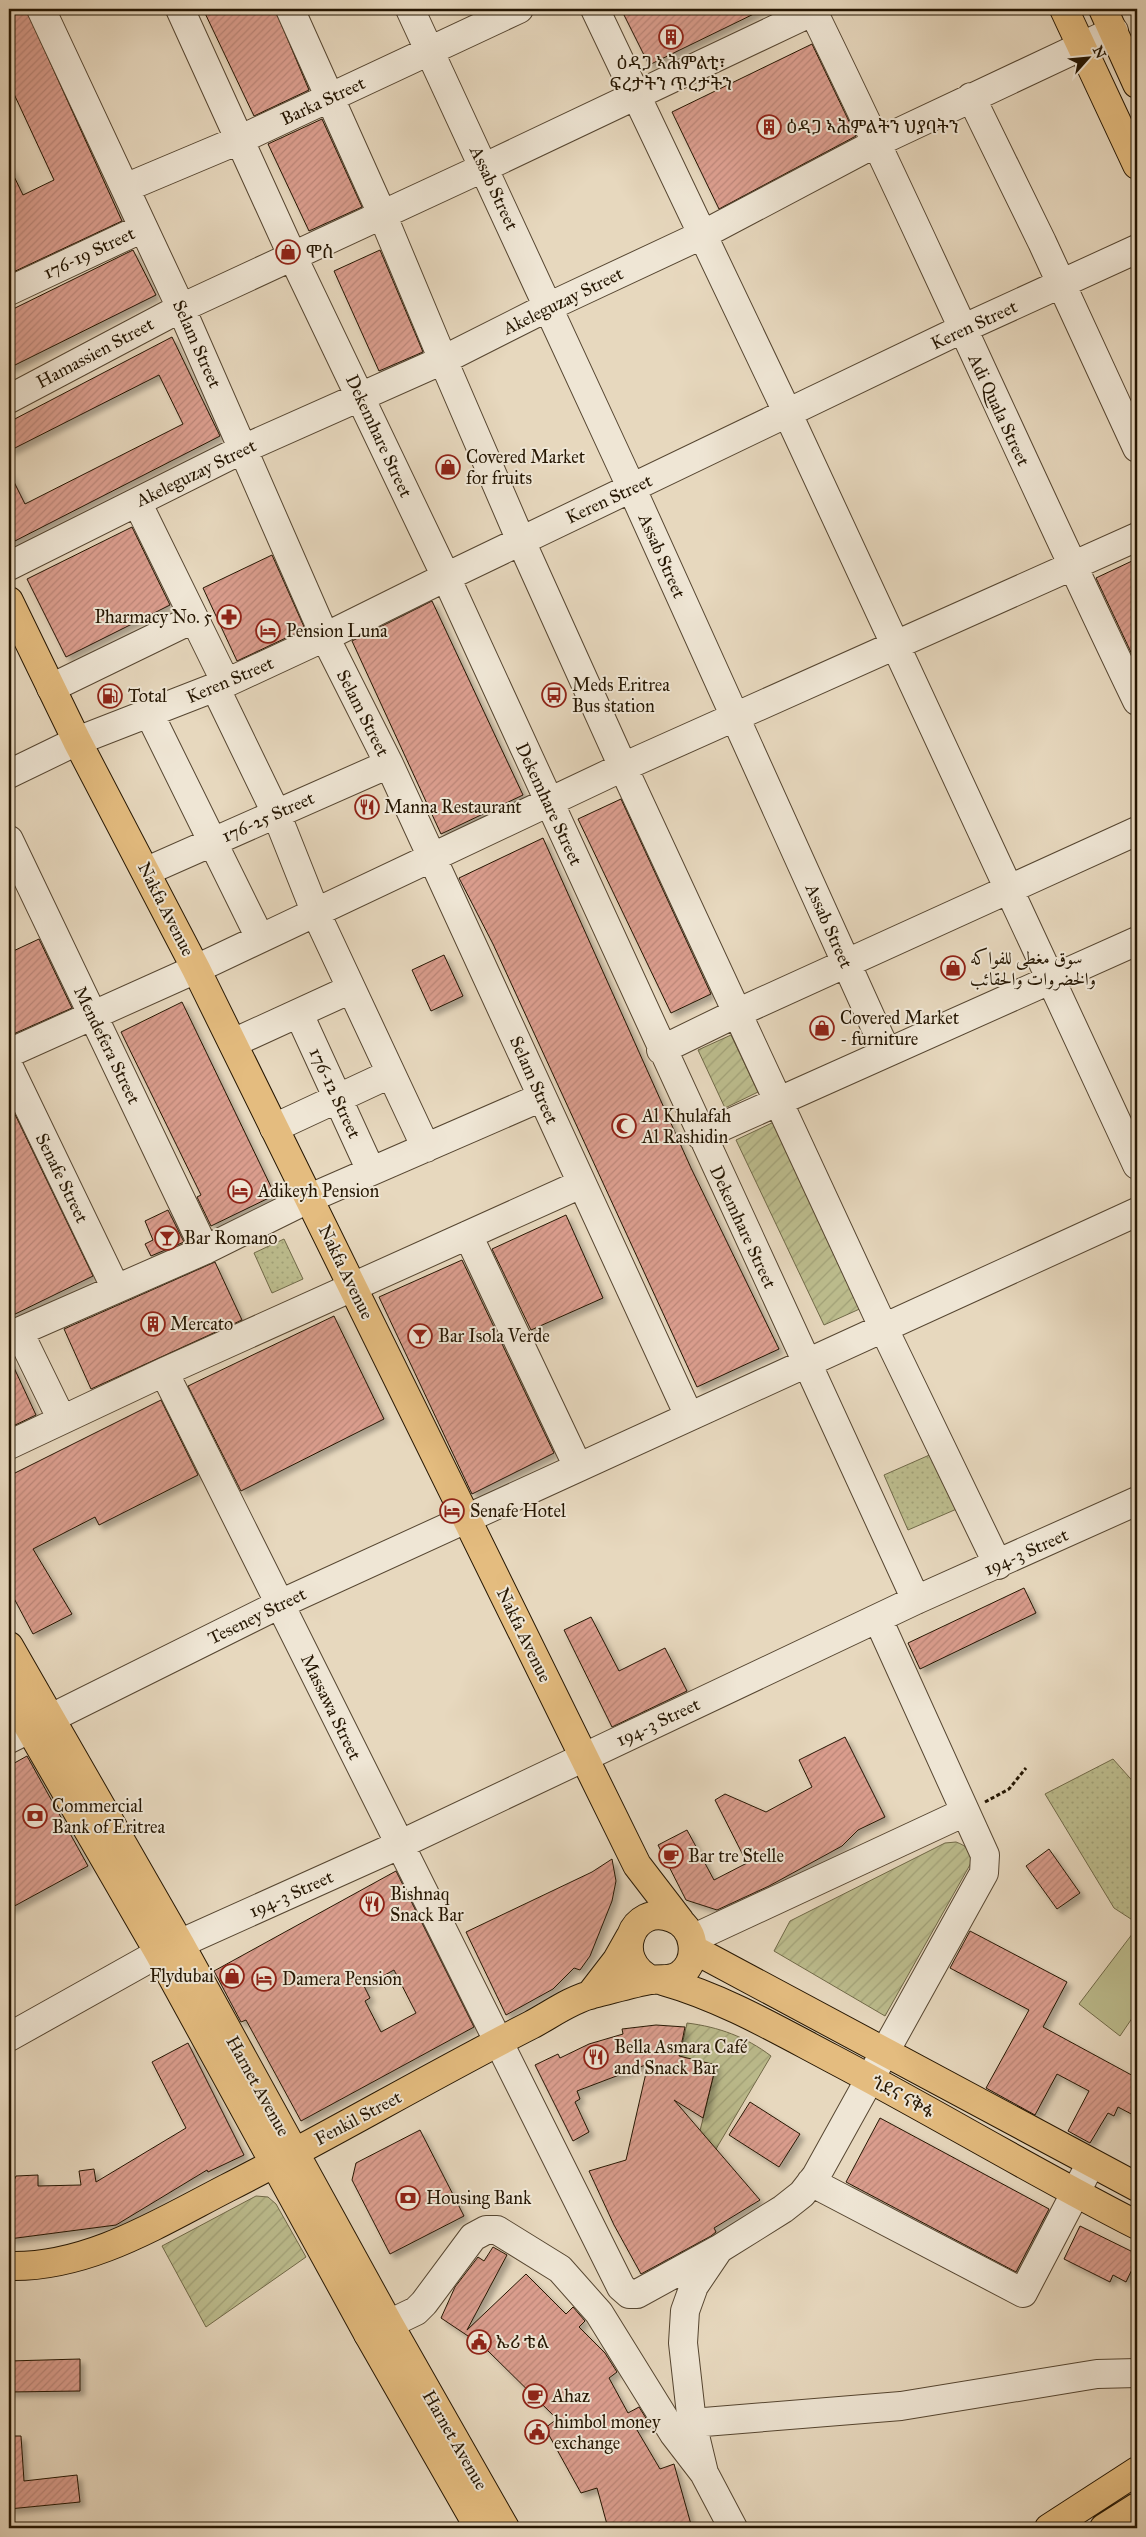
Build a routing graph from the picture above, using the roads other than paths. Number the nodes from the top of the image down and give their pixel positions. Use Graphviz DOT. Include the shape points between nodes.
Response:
graph roads {
  1 [pos="41,9"];
  2 [pos="180,9"];
  3 [pos="290,9"];
  4 [pos="410,9"];
  5 [pos="519,9"];
  6 [pos="595,9"];
  7 [pos="1064,9"];
  8 [pos="814,10"];
  9 [pos="1109,20"];
  10 [pos="1081,47"];
  11 [pos="430,52"];
  12 [pos="1137,84"];
  13 [pos="635,95"];
  14 [pos="331,97"];
  15 [pos="971,97"];
  16 [pos="238,140"];
  17 [pos="876,143"];
  18 [pos="1137,165"];
  19 [pos="485,167"];
  20 [pos="125,188"];
  21 [pos="382,214"];
  22 [pos="143,228"];
  23 [pos="704,234"];
  24 [pos="1137,249"];
  25 [pos="292,255"];
  26 [pos="1061,285"];
  27 [pos="9,291"];
  28 [pos="548,307"];
  29 [pos="181,308"];
  30 [pos="962,329"];
  31 [pos="443,360"];
  32 [pos="361,396"];
  33 [pos="9,399"];
  34 [pos="788,414"];
  35 [pos="1137,448"];
  36 [pos="243,449"];
  37 [pos="632,488"];
  38 [pos="137,502"];
  39 [pos="1137,537"];
  40 [pos="521,541"];
  41 [pos="9,566"];
  42 [pos="1072,566"];
  43 [pos="446,577"];
  44 [pos="9,601"];
  45 [pos="193,619"];
  46 [pos="325,637"];
  47 [pos="896,644"];
  48 [pos="221,685"];
  49 [pos="52,688"];
  50 [pos="1137,701"];
  51 [pos="149,713"];
  52 [pos="735,717"];
  53 [pos="78,741"];
  54 [pos="389,764"];
  55 [pos="623,768"];
  56 [pos="9,774"];
  57 [pos="549,802"];
  58 [pos="276,813"];
  59 [pos="1137,831"];
  60 [pos="9,840"];
  61 [pos="214,841"];
  62 [pos="432,857"];
  63 [pos="147,871"];
  64 [pos="1009,889"];
  65 [pos="315,911"];
  66 [pos="260,938"];
  67 [pos="1137,940"];
  68 [pos="846,965"];
  69 [pos="196,969"];
  70 [pos="1051,978"];
  71 [pos="350,989"];
  72 [pos="737,1013"];
  73 [pos="299,1014"];
  74 [pos="93,1016"];
  75 [pos="233,1043"];
  76 [pos="662,1050"];
  77 [pos="9,1052"];
  78 [pos="886,1052"];
  79 [pos="9,1068"];
  80 [pos="390,1074"];
  81 [pos="542,1097"];
  82 [pos="339,1099"];
  83 [pos="779,1101"];
  84 [pos="274,1128"];
  85 [pos="701,1136"];
  86 [pos="426,1148"];
  87 [pos="1137,1165"];
  88 [pos="371,1171"];
  89 [pos="581,1184"];
  90 [pos="310,1198"];
  91 [pos="1137,1212"];
  92 [pos="468,1235"];
  93 [pos="205,1250"];
  94 [pos="353,1287"];
  95 [pos="116,1289"];
  96 [pos="884,1329"];
  97 [pos="14,1334"];
  98 [pos="806,1363"];
  99 [pos="164,1372"];
  100 [pos="689,1416"];
  101 [pos="62,1420"];
  102 [pos="9,1445"];
  103 [pos="578,1467"];
  104 [pos="1137,1501"];
  105 [pos="467,1518"];
  106 [pos="998,1565"];
  107 [pos="916,1600"];
  108 [pos="280,1604"];
  109 [pos="878,1620"];
  110 [pos="9,1646"];
  111 [pos="9,1694"];
  112 [pos="29,1730"];
  113 [pos="583,1757"];
  114 [pos="965,1812"];
  115 [pos="400,1845"];
  116 [pos="637,1864"];
  117 [pos="632,1932"];
  118 [pos="688,1936"];
  119 [pos="169,1948"];
  120 [pos="657,1980"];
  121 [pos="590,1995"];
  122 [pos="9,2037"];
  123 [pos="499,2041"];
  124 [pos="884,2052"];
  125 [pos="870,2079"];
  126 [pos="284,2158"];
  127 [pos="1091,2163"];
  128 [pos="811,2182"];
  129 [pos="1137,2187"];
  130 [pos="1076,2194"];
  131 [pos="1137,2224"];
  132 [pos="720,2249"];
  133 [pos="9,2266"];
  134 [pos="379,2329"];
  135 [pos="1137,2373"];
  136 [pos="692,2423"];
  137 [pos="704,2473"];
  138 [pos="1133,2482"];
  139 [pos="1137,2507"];
  140 [pos="479,2528"];
  141 [pos="505,2528"];
  142 [pos="733,2528"];
  143 [pos="1049,2528"];
  144 [pos="1104,2528"];
  1 -- 20 [label="street, Selam Street"];
  2 -- 16 [label="street, Dekemhare Street"];
  3 -- 14 [label="street"];
  4 -- 11 [label="street, Assab Street"];
  5 -- 11 [label="street, Barka Street"];
  6 -- 13 [label="street"];
  7 -- 10 [label="main road"];
  8 -- 13 [label="street, Hamassien Street"];
  8 -- 17 [label="street, Adi Quala Street"];
  9 -- 10 [label="street, Akeleguzay Street"];
  9 -- 12 [label="main road"];
  10 -- 15 [label="street, Akeleguzay Street"];
  10 -- 18 [label="main road"];
  11 -- 14 [label="street, Barka Street"];
  11 -- 19 [label="street, Assab Street"];
  13 -- 19 [label="street, Hamassien Street"];
  13 -- 23 [label="street"];
  14 -- 16 [label="street, Barka Street"];
  14 -- 21 [label="street"];
  15 -- 17 [label="street, Akeleguzay Street"];
  15 -- 26 [label="street"];
  16 -- 20 [label="street, Barka Street"];
  16 -- 25 [label="street, Dekemhare Street"];
  17 -- 23 [label="street, Akeleguzay Street"];
  17 -- 30 [label="street, Adi Quala Street"];
  19 -- 21 [label="street, Hamassien Street"];
  19 -- 28 [label="street, Assab Street"];
  20 -- 22 [label="street, Selam Street"];
  21 -- 25 [label="street, Hamassien Street"];
  21 -- 31 [label="street"];
  22 -- 27 [label="street, 176-19 Street"];
  22 -- 29 [label="street, Selam Street"];
  23 -- 28 [label="street, Akeleguzay Street"];
  23 -- 34 [label="street"];
  24 -- 26 [label="street, Keren Street"];
  25 -- 29 [label="street, Hamassien Street"];
  25 -- 32 [label="street, Dekemhare Street"];
  26 -- 30 [label="street, Keren Street"];
  26 -- 35 [label="street"];
  28 -- 31 [label="street, Akeleguzay Street"];
  28 -- 37 [label="street, Assab Street"];
  29 -- 33 [label="street, Hamassien Street"];
  29 -- 36 [label="street, Selam Street"];
  30 -- 34 [label="street, Keren Street"];
  30 -- 42 [label="street, Adi Quala Street"];
  31 -- 32 [label="street, Akeleguzay Street"];
  31 -- 40 [label="street"];
  32 -- 36 [label="street, Akeleguzay Street"];
  32 -- 43 [label="street, Dekemhare Street"];
  34 -- 37 [label="street, Keren Street"];
  34 -- 47 [label="street"];
  36 -- 38 [label="street, Akeleguzay Street"];
  36 -- 46 [label="street, Selam Street"];
  37 -- 40 [label="street, Keren Street"];
  37 -- 52 [label="street, Assab Street"];
  38 -- 41 [label="street, Akeleguzay Street"];
  38 -- 45 [label="street"];
  39 -- 42 [label="street"];
  40 -- 43 [label="street, Keren Street"];
  40 -- 55 [label="street"];
  42 -- 47 [label="street"];
  42 -- 50 [label="street, Adi Quala Street"];
  43 -- 46 [label="street, Keren Street"];
  43 -- 57 [label="street, Dekemhare Street"];
  44 -- 49 [label="main road, Nakfa Avenue"];
  45 -- 48 [label="street"];
  45 -- 49 [label="street"];
  46 -- 48 [label="street, Keren Street"];
  46 -- 54 [label="street, Selam Street"];
  47 -- 52 [label="street"];
  47 -- 64 [label="street"];
  48 -- 51 [label="street, Keren Street"];
  48 -- 58 [label="street"];
  49 -- 53 [label="main road, Nakfa Avenue"];
  51 -- 53 [label="street, Keren Street"];
  51 -- 61 [label="street"];
  52 -- 55 [label="street"];
  52 -- 68 [label="street, Assab Street"];
  53 -- 56 [label="street, Keren Street"];
  53 -- 63 [label="main road, Nakfa Avenue"];
  54 -- 58 [label="street, 176-25 Street"];
  54 -- 62 [label="street, Selam Street"];
  55 -- 57 [label="street"];
  55 -- 72 [label="street"];
  57 -- 62 [label="street"];
  57 -- 76 [label="street, Dekemhare Street"];
  58 -- 61 [label="street, 176-25 Street"];
  58 -- 65 [label="street"];
  59 -- 64 [label="street"];
  60 -- 74 [label="street, Mendefera Street"];
  61 -- 63 [label="street, 176-25 Street"];
  61 -- 66 [label="street"];
  62 -- 65 [label="street"];
  62 -- 81 [label="street, Selam Street"];
  63 -- 69 [label="main road, Nakfa Avenue"];
  64 -- 68 [label="street"];
  64 -- 70 [label="street"];
  65 -- 66 [label="street"];
  65 -- 71 [label="street"];
  66 -- 69 [label="street"];
  67 -- 70 [label="street"];
  68 -- 72 [label="street"];
  68 -- 78 [label="street, Assab Street"];
  69 -- 74 [label="street"];
  69 -- 75 [label="main road, Nakfa Avenue"];
  70 -- 78 [label="street"];
  70 -- 87 [label="street"];
  71 -- 73 [label="street"];
  71 -- 80 [label="street"];
  72 -- 76 [label="street"];
  72 -- 83 [label="street"];
  73 -- 75 [label="street"];
  73 -- 82 [label="street, 176-12 Street"];
  74 -- 77 [label="street"];
  74 -- 93 [label="street, Mendefera Street"];
  75 -- 84 [label="main road, Nakfa Avenue"];
  76 -- 85 [label="street, Dekemhare Street"];
  78 -- 83 [label="street"];
  79 -- 95 [label="street, Senafe Street"];
  80 -- 82 [label="street"];
  80 -- 86 [label="street"];
  81 -- 86 [label="street"];
  81 -- 89 [label="street, Selam Street"];
  82 -- 84 [label="street"];
  82 -- 88 [label="street, 176-12 Street"];
  83 -- 85 [label="street"];
  83 -- 96 [label="street"];
  84 -- 90 [label="main road, Nakfa Avenue"];
  85 -- 98 [label="street, Dekemhare Street"];
  86 -- 88 [label="street"];
  88 -- 90 [label="street"];
  89 -- 92 [label="street"];
  89 -- 100 [label="street, Selam Street"];
  90 -- 93 [label="street"];
  90 -- 94 [label="main road, Nakfa Avenue"];
  91 -- 96 [label="street, Teseney Street"];
  92 -- 94 [label="street"];
  92 -- 103 [label="street"];
  93 -- 95 [label="street"];
  94 -- 99 [label="street"];
  94 -- 105 [label="main road, Nakfa Avenue"];
  95 -- 97 [label="street"];
  96 -- 98 [label="street, Teseney Street"];
  96 -- 106 [label="street"];
  97 -- 101 [label="street"];
  98 -- 100 [label="street, Teseney Street"];
  98 -- 107 [label="street, Dekemhare Street"];
  99 -- 101 [label="street"];
  99 -- 108 [label="street, Massawa Street"];
  100 -- 103 [label="street, Teseney Street"];
  101 -- 102 [label="street"];
  103 -- 105 [label="street, Teseney Street"];
  104 -- 106 [label="street, 194-3 Street"];
  105 -- 108 [label="street, Teseney Street"];
  105 -- 113 [label="main road, Nakfa Avenue"];
  106 -- 107 [label="street, 194-3 Street"];
  107 -- 109 [label="street, 194-3 Street"];
  108 -- 112 [label="street, Teseney Street"];
  108 -- 115 [label="street, Massawa Street"];
  109 -- 113 [label="street, 194-3 Street"];
  109 -- 114 [label="street"];
  110 -- 112 [label="main road, Harnet Avenue"];
  111 -- 112 [label="main road, Harnet Avenue"];
  112 -- 119 [label="main road, Harnet Avenue"];
  113 -- 115 [label="street, 194-3 Street"];
  113 -- 116 [label="main road, Nakfa Avenue"];
  114 -- 118 [label="street"];
  114 -- 124 [label="street" via="985,1855 984,1873"];
  115 -- 119 [label="street, 194-3 Street"];
  115 -- 123 [label="street, Massawa Street"];
  116 -- 117 [label="main road" via="638,1909"];
  116 -- 118 [label="main road, ጎደና ናቅፋ"];
  117 -- 118 [label="main road" via="651,1917 661,1915"];
  117 -- 120 [label="main road" via="628,1947 632,1963 642,1975"];
  117 -- 121 [label="main road" via="617,1960"];
  118 -- 120 [label="main road" via="688,1967 681,1974"];
  118 -- 124 [label="main road, ጎደና ናቅፋ"];
  119 -- 122 [label="street, 194-3 Street"];
  119 -- 126 [label="main road, Harnet Avenue"];
  120 -- 121 [label="main road"];
  120 -- 125 [label="main road, ጎደና ናቅፋ" via="725,2002"];
  121 -- 123 [label="main road, Fenkil Street"];
  123 -- 126 [label="main road, Fenkil Street"];
  123 -- 132 [label="street, Massawa Street" via="621,2287 629,2294 637,2294"];
  124 -- 125 [label="street"];
  124 -- 127 [label="main road, ጎደና ናቅፋ"];
  125 -- 128 [label="street"];
  125 -- 130 [label="main road, ጎደና ናቅፋ"];
  126 -- 133 [label="main road, Fenkil Street" via="110,2246 70,2259"];
  126 -- 134 [label="main road, Harnet Avenue"];
  127 -- 129 [label="main road, ጎደና ናቅፋ"];
  127 -- 130 [label="street"];
  128 -- 130 [label="street" via="1023,2293"];
  128 -- 132 [label="street" via="783,2209"];
  130 -- 131 [label="main road, ጎደና ናቅፋ"];
  132 -- 136 [label="street" via="694,2286 686,2311 683,2343"];
  134 -- 137 [label="street" via="416,2311 473,2237 486,2230 497,2230 560,2269 599,2313 674,2434"];
  134 -- 140 [label="main road, Harnet Avenue"];
  134 -- 141 [label="main road, Harnet Avenue"];
  135 -- 136 [label="street" via="1097,2374 901,2406"];
  136 -- 137 [label="street"];
  137 -- 142 [label="street"];
  138 -- 143 [label="main road"];
  139 -- 144 [label="main road"];
}
